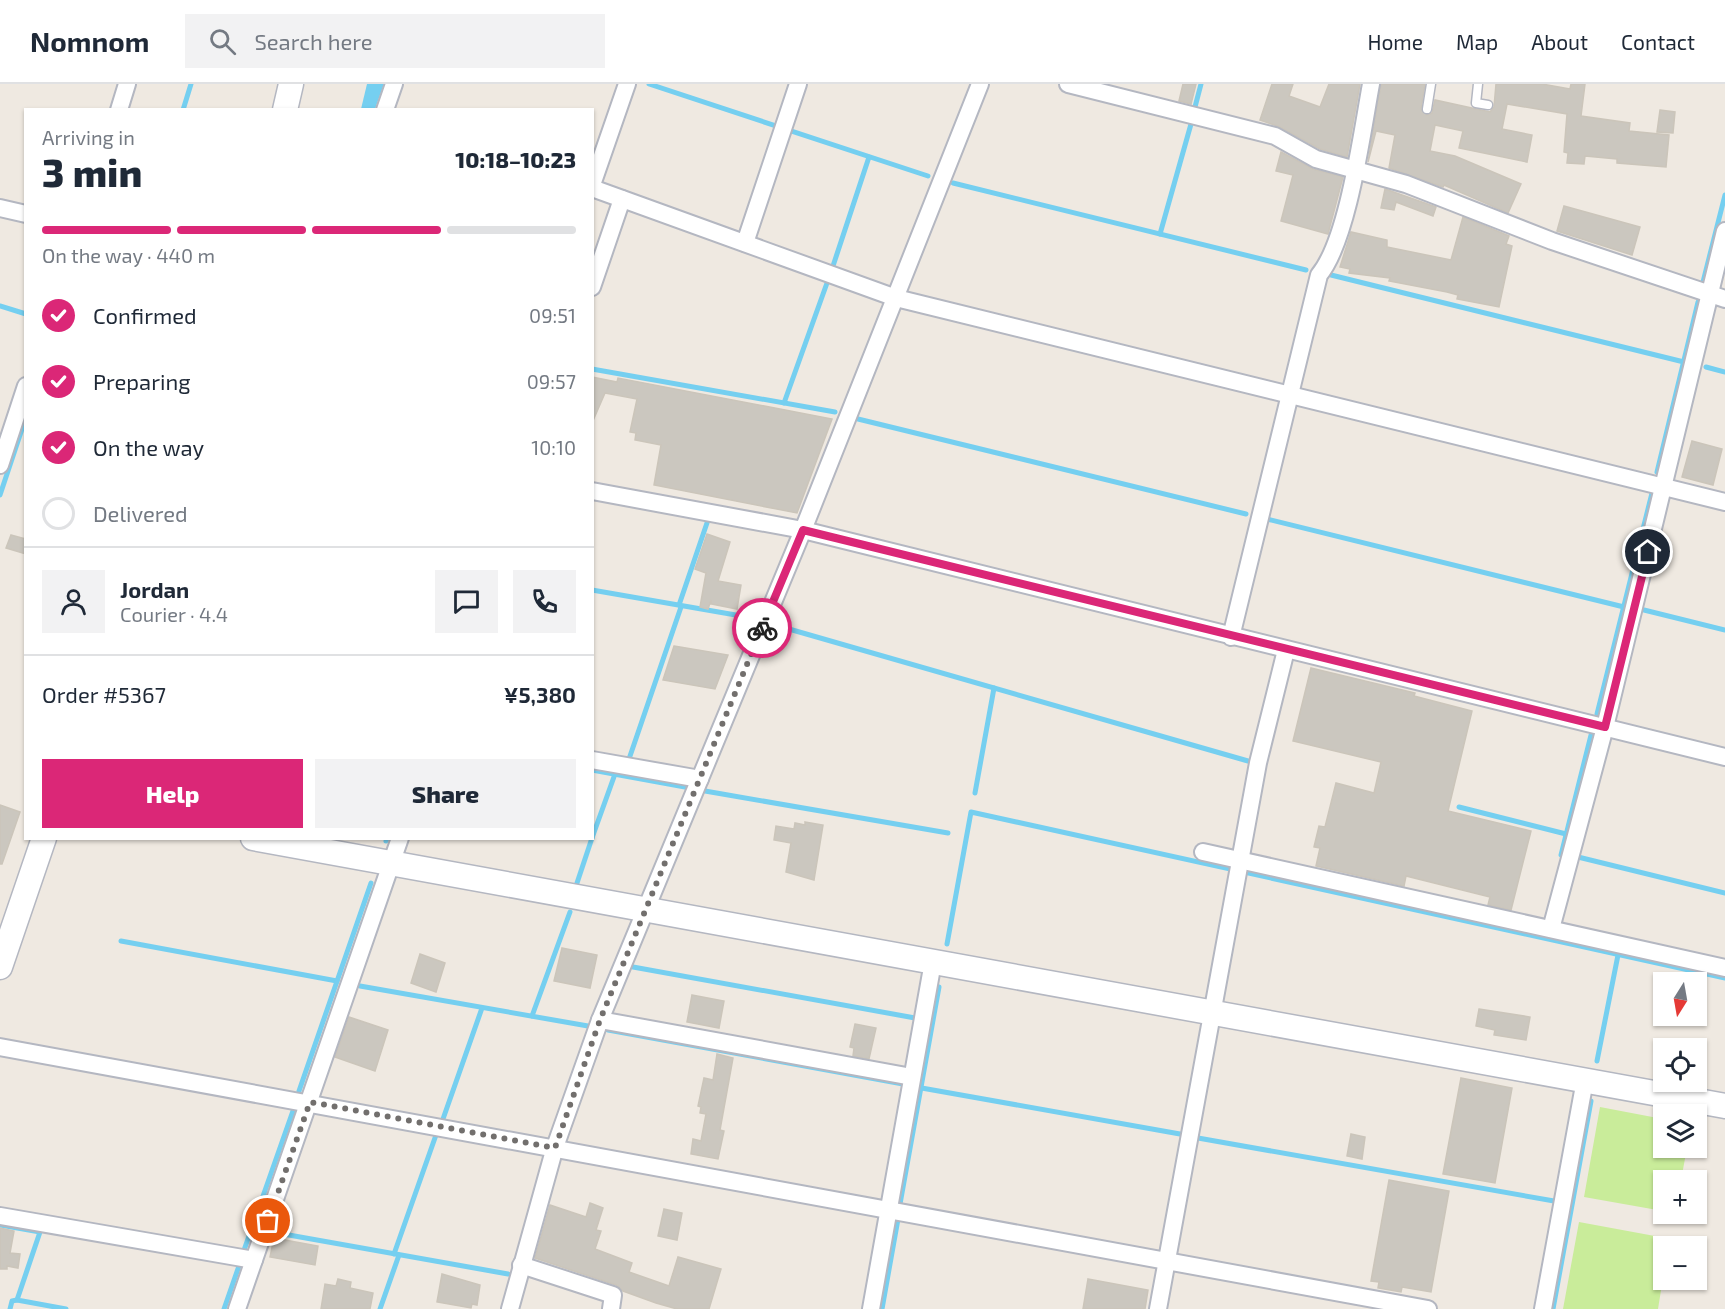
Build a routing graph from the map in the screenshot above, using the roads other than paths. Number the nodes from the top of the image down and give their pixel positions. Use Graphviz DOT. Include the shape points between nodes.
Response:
graph roads {
  1 [pos="127,84"];
  2 [pos="291,84"];
  3 [pos="394,84"];
  4 [pos="627,84"];
  5 [pos="798,84"];
  6 [pos="980,84"];
  7 [pos="1068,84"];
  8 [pos="1371,84"];
  9 [pos="1431,84"];
  10 [pos="1478,84"];
  11 [pos="1488,105"];
  12 [pos="120,108"];
  13 [pos="285,108"];
  14 [pos="386,108"];
  15 [pos="1427,109"];
  16 [pos="1355,168"];
  17 [pos="594,180"];
  18 [pos="594,187"];
  19 [pos="622,199"];
  20 [pos="0,208"];
  21 [pos="24,214"];
  22 [pos="1725,231"];
  23 [pos="745,243"];
  24 [pos="594,281"];
  25 [pos="1717,297"];
  26 [pos="896,298"];
  27 [pos="24,392"];
  28 [pos="1290,394"];
  29 [pos="0,465"];
  30 [pos="1664,486"];
  31 [pos="594,490"];
  32 [pos="1725,502"];
  33 [pos="803,530"];
  34 [pos="1231,637"];
  35 [pos="1286,650"];
  36 [pos="1605,727"];
  37 [pos="1725,756"];
  38 [pos="594,760"];
  39 [pos="700,779"];
  40 [pos="43,840"];
  41 [pos="264,840"];
  42 [pos="399,840"];
  43 [pos="1203,852"];
  44 [pos="392,864"];
  45 [pos="1239,868"];
  46 [pos="646,910"];
  47 [pos="1551,929"];
  48 [pos="933,962"];
  49 [pos="0,967"];
  50 [pos="1725,968"];
  51 [pos="1212,1013"];
  52 [pos="600,1020"];
  53 [pos="0,1047"];
  54 [pos="912,1077"];
  55 [pos="1585,1080"];
  56 [pos="310,1102"];
  57 [pos="1725,1106"];
  58 [pos="555,1148"];
  59 [pos="888,1209"];
  60 [pos="0,1216"];
  61 [pos="254,1260"];
  62 [pos="1166,1261"];
  63 [pos="521,1265"];
  64 [pos="237,1309"];
  65 [pos="510,1309"];
  66 [pos="611,1309"];
  67 [pos="871,1309"];
  68 [pos="1158,1309"];
  69 [pos="1428,1309"];
  70 [pos="1543,1309"];
  1 -- 12 [label="street"];
  2 -- 13 [label="street"];
  3 -- 14 [label="street"];
  4 -- 17 [label="street"];
  5 -- 23 [label="street"];
  6 -- 26 [label="street"];
  7 -- 16 [label="street" via="1275,136 1316,159"];
  8 -- 16 [label="street"];
  9 -- 15 [label="lane"];
  10 -- 11 [label="lane" via="1476,103"];
  16 -- 25 [label="street"];
  16 -- 28 [label="street" via="1329,264 1319,275"];
  18 -- 19 [label="street"];
  19 -- 23 [label="street"];
  19 -- 24 [label="street"];
  20 -- 21 [label="street"];
  22 -- 25 [label="street"];
  23 -- 26 [label="street"];
  25 -- 30 [label="street"];
  26 -- 28 [label="street"];
  26 -- 33 [label="street"];
  27 -- 29 [label="street"];
  28 -- 30 [label="street"];
  28 -- 34 [label="street"];
  30 -- 32 [label="street"];
  30 -- 36 [label="street"];
  31 -- 33 [label="street"];
  33 -- 34 [label="street"];
  33 -- 39 [label="street"];
  34 -- 35 [label="street"];
  35 -- 36 [label="street"];
  35 -- 45 [label="street" via="1258,763"];
  36 -- 37 [label="street"];
  36 -- 47 [label="street"];
  38 -- 39 [label="street"];
  39 -- 46 [label="street"];
  40 -- 49 [label="street"];
  41 -- 44 [label="street"];
  42 -- 44 [label="street"];
  43 -- 45 [label="street"];
  44 -- 46 [label="street"];
  44 -- 56 [label="street"];
  45 -- 47 [label="street"];
  45 -- 51 [label="street"];
  46 -- 48 [label="street"];
  46 -- 52 [label="street"];
  47 -- 50 [label="street"];
  48 -- 51 [label="street"];
  48 -- 54 [label="street"];
  51 -- 55 [label="street"];
  51 -- 62 [label="street"];
  52 -- 54 [label="street"];
  52 -- 58 [label="street"];
  53 -- 56 [label="street"];
  54 -- 59 [label="street"];
  55 -- 57 [label="street"];
  55 -- 70 [label="street"];
  56 -- 58 [label="street"];
  56 -- 61 [label="street"];
  58 -- 59 [label="street"];
  58 -- 63 [label="street"];
  59 -- 62 [label="street"];
  59 -- 67 [label="street"];
  60 -- 61 [label="street"];
  61 -- 64 [label="street"];
  62 -- 68 [label="street"];
  62 -- 69 [label="street"];
  63 -- 65 [label="street"];
  63 -- 66 [label="street" via="613,1295"];
}
